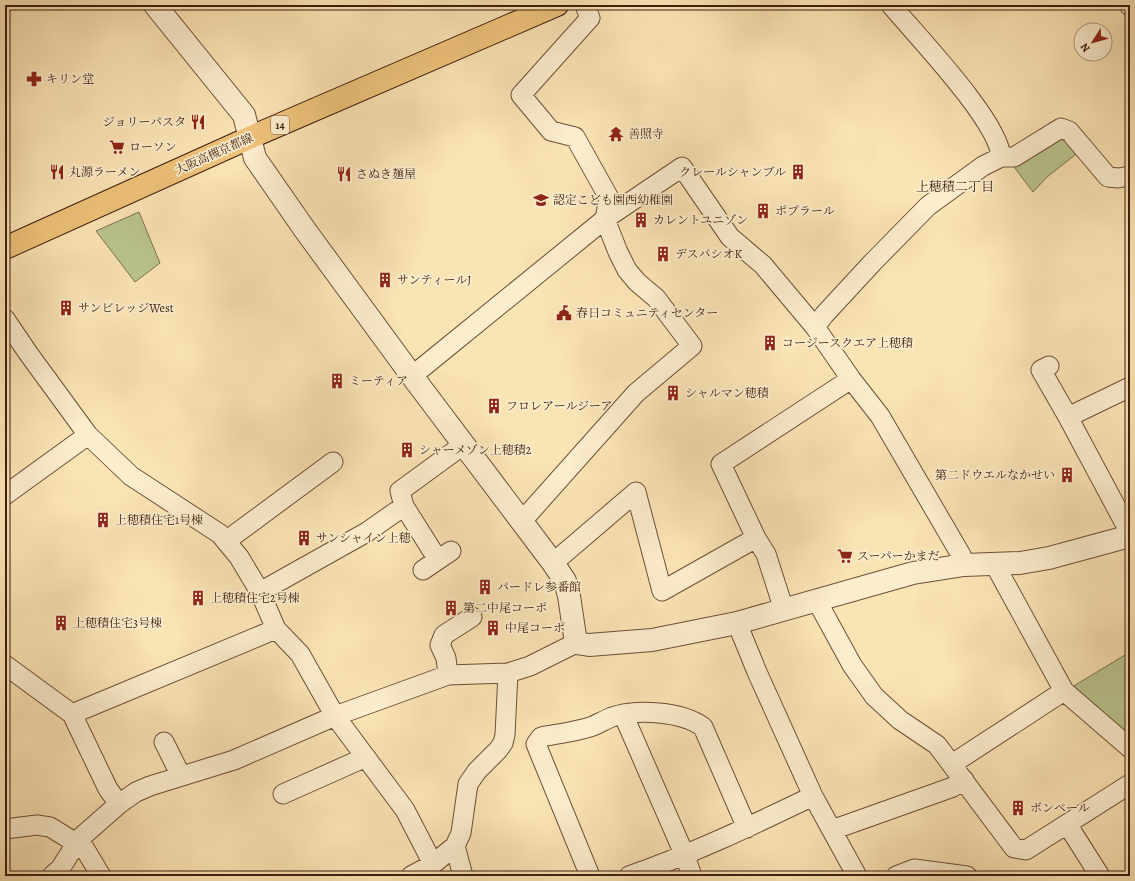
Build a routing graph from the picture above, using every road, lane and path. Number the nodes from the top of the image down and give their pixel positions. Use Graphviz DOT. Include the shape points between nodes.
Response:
graph roads {
  1 [pos="155,5"];
  2 [pos="557,5"];
  3 [pos="585,5"];
  4 [pos="890,5"];
  5 [pos="249,138"];
  6 [pos="1001,157"];
  7 [pos="1130,176"];
  8 [pos="605,219"];
  9 [pos="5,248"];
  10 [pos="5,319"];
  11 [pos="815,327"];
  12 [pos="1049,366"];
  13 [pos="412,376"];
  14 [pos="851,379"];
  15 [pos="1130,387"];
  16 [pos="1068,417"];
  17 [pos="88,435"];
  18 [pos="463,445"];
  19 [pos="333,462"];
  20 [pos="5,495"];
  21 [pos="404,506"];
  22 [pos="522,521"];
  23 [pos="1130,532"];
  24 [pos="1130,536"];
  25 [pos="756,538"];
  26 [pos="226,541"];
  27 [pos="437,560"];
  28 [pos="553,563"];
  29 [pos="964,565"];
  30 [pos="995,565"];
  31 [pos="260,592"];
  32 [pos="817,601"];
  33 [pos="784,610"];
  34 [pos="472,617"];
  35 [pos="737,622"];
  36 [pos="276,629"];
  37 [pos="576,643"];
  38 [pos="5,665"];
  39 [pos="508,673"];
  40 [pos="448,675"];
  41 [pos="1064,691"];
  42 [pos="72,714"];
  43 [pos="623,714"];
  44 [pos="335,716"];
  45 [pos="164,742"];
  46 [pos="1130,748"];
  47 [pos="366,757"];
  48 [pos="952,764"];
  49 [pos="181,776"];
  50 [pos="964,780"];
  51 [pos="1130,784"];
  52 [pos="283,794"];
  53 [pos="813,796"];
  54 [pos="120,804"];
  55 [pos="1068,824"];
  56 [pos="748,828"];
  57 [pos="5,829"];
  58 [pos="832,830"];
  59 [pos="77,841"];
  60 [pos="455,846"];
  61 [pos="685,856"];
  62 [pos="433,864"];
  63 [pos="52,876"];
  64 [pos="101,876"];
  65 [pos="410,876"];
  66 [pos="463,876"];
  67 [pos="590,876"];
  68 [pos="630,876"];
  69 [pos="692,876"];
  70 [pos="857,876"];
  71 [pos="896,876"];
  72 [pos="967,876"];
  73 [pos="1100,876"];
  1 -- 5 [label="street" via="244,115"];
  2 -- 5 [label="main road, 大阪高槻京都線 / 14"];
  3 -- 8 [label="street" via="590,18 521,95 550,131 575,137 609,198"];
  4 -- 6 [label="street" via="982,116 1001,148"];
  5 -- 9 [label="main road, 大阪高槻京都線 / 14"];
  5 -- 13 [label="street" via="255,158"];
  6 -- 7 [label="street" via="1014,157 1061,128 1069,131 1108,177"];
  6 -- 11 [label="street" via="983,166 928,206 868,267"];
  8 -- 11 [label="street" via="682,167 730,237 763,266"];
  8 -- 13 [label="street"];
  8 -- 22 [label="street" via="627,270 656,298 692,346 636,393"];
  10 -- 17 [label="street"];
  11 -- 14 [label="street"];
  12 -- 16 [label="street" via="1041,370"];
  13 -- 18 [label="street"];
  14 -- 25 [label="street" via="721,464"];
  14 -- 29 [label="street" via="880,416 961,555"];
  15 -- 16 [label="street"];
  16 -- 23 [label="street"];
  17 -- 20 [label="street"];
  17 -- 26 [label="street" via="131,476 220,534"];
  18 -- 21 [label="street" via="400,491"];
  18 -- 22 [label="street"];
  19 -- 26 [label="street"];
  21 -- 27 [label="street"];
  21 -- 31 [label="street" via="367,532"];
  22 -- 28 [label="street"];
  24 -- 30 [label="street" via="1049,558"];
  25 -- 28 [label="street" via="662,591 636,492"];
  25 -- 33 [label="street" via="766,554"];
  26 -- 31 [label="street"];
  28 -- 37 [label="street" via="565,581"];
  29 -- 30 [label="street"];
  29 -- 32 [label="street" via="898,577"];
  30 -- 41 [label="street"];
  31 -- 36 [label="street"];
  32 -- 33 [label="street"];
  32 -- 48 [label="street" via="852,665 874,696 900,720 937,745"];
  33 -- 35 [label="street"];
  34 -- 40 [label="street" via="444,635 440,645 446,658"];
  35 -- 37 [label="street" via="652,640 589,645"];
  35 -- 53 [label="street"];
  36 -- 42 [label="street"];
  36 -- 44 [label="street" via="300,654"];
  37 -- 39 [label="street" via="530,666"];
  38 -- 42 [label="street"];
  39 -- 40 [label="street"];
  39 -- 60 [label="street" via="503,743 468,784 461,833"];
  40 -- 44 [label="street"];
  41 -- 46 [label="street"];
  41 -- 48 [label="street"];
  42 -- 54 [label="street" via="108,789"];
  43 -- 56 [label="street" via="661,713 704,726"];
  43 -- 61 [label="street"];
  43 -- 67 [label="street" via="590,727 541,737 536,744"];
  44 -- 47 [label="street"];
  44 -- 49 [label="street" via="254,752"];
  45 -- 49 [label="street"];
  47 -- 52 [label="street"];
  47 -- 62 [label="street" via="404,810"];
  48 -- 50 [label="street"];
  49 -- 54 [label="street" via="136,792"];
  50 -- 55 [label="street" via="1014,848 1026,850"];
  50 -- 58 [label="street" via="953,787"];
  51 -- 55 [label="street"];
  53 -- 56 [label="street"];
  53 -- 58 [label="street"];
  54 -- 59 [label="street"];
  55 -- 73 [label="street"];
  56 -- 61 [label="street"];
  57 -- 59 [label="street" via="37,825 50,827"];
  58 -- 70 [label="street"];
  59 -- 63 [label="street" via="60,869"];
  59 -- 64 [label="street"];
  60 -- 62 [label="street"];
  60 -- 66 [label="street"];
  61 -- 68 [label="street"];
  61 -- 69 [label="street"];
  62 -- 65 [label="street"];
  71 -- 72 [label="street" via="914,869"];
}
